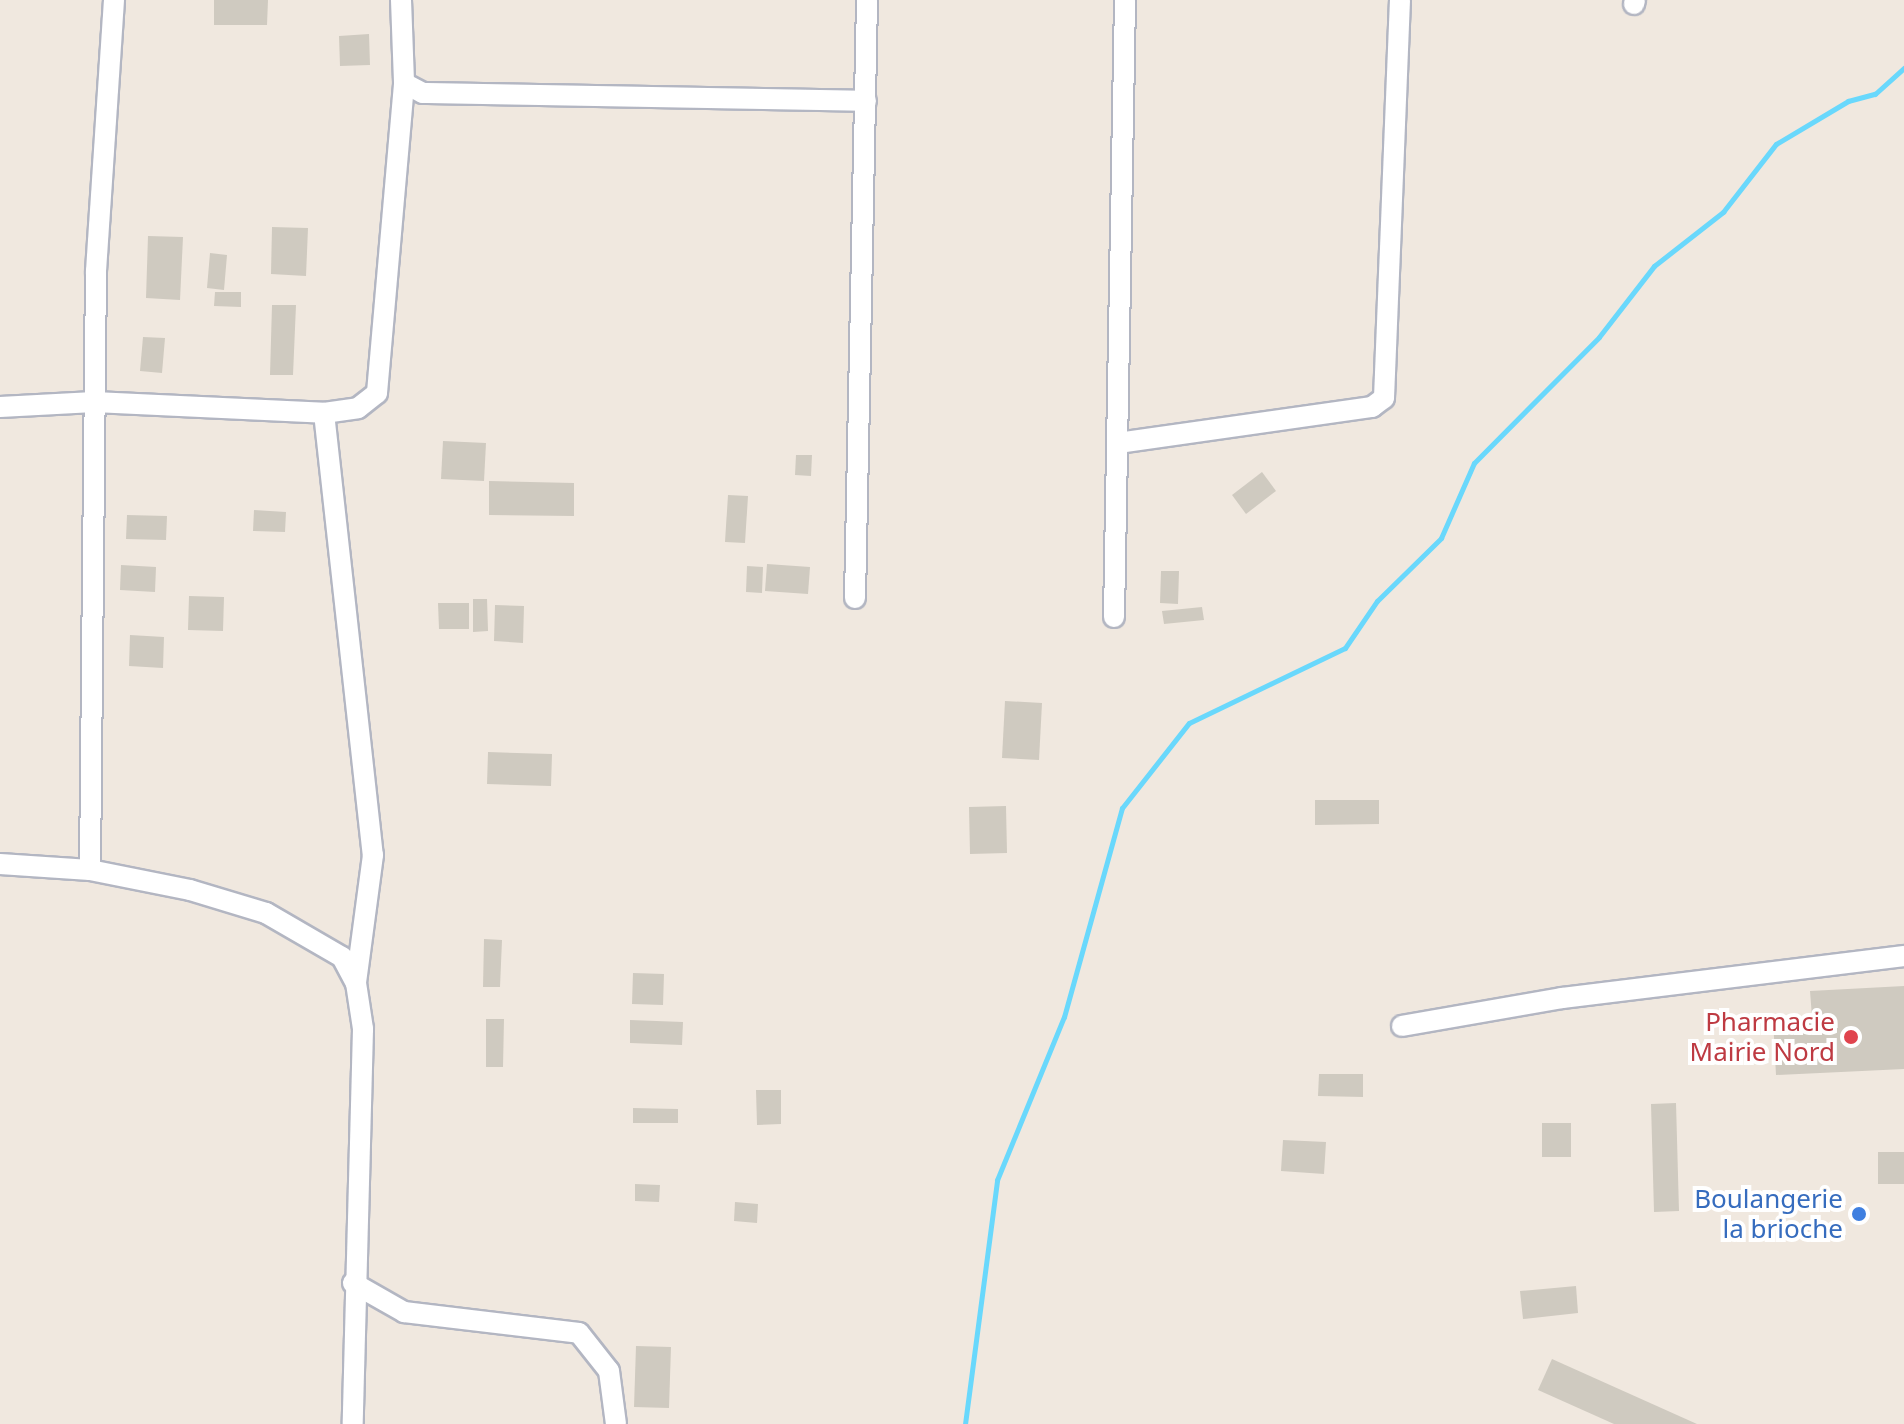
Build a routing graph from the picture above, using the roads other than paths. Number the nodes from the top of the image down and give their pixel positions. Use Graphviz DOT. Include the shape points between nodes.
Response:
graph roads {
  1 [pos="114,0"];
  2 [pos="401,0"];
  3 [pos="867,0"];
  4 [pos="1125,0"];
  5 [pos="1400,0"];
  6 [pos="404,83"];
  7 [pos="866,101"];
  8 [pos="94,402"];
  9 [pos="0,407"];
  10 [pos="324,413"];
  11 [pos="1118,443"];
  12 [pos="855,598"];
  13 [pos="1114,617"];
  14 [pos="0,864"];
  15 [pos="90,870"];
  16 [pos="1904,956"];
  17 [pos="356,983"];
  18 [pos="1402,1026"];
  19 [pos="353,1283"];
  20 [pos="353,1424"];
  21 [pos="616,1424"];
  1 -- 8 [label="street"];
  2 -- 6 [label="street"];
  3 -- 7 [label="street"];
  4 -- 11 [label="street"];
  5 -- 11 [label="street" via="1384,398 1372,407"];
  6 -- 7 [label="street" via="438,94"];
  6 -- 10 [label="street" via="377,393 358,408"];
  7 -- 12 [label="street"];
  8 -- 9 [label="street"];
  8 -- 10 [label="street"];
  8 -- 15 [label="street"];
  10 -- 17 [label="street" via="373,855"];
  11 -- 13 [label="street"];
  14 -- 15 [label="street"];
  15 -- 17 [label="street" via="266,913 342,957"];
  16 -- 18 [label="street" via="1562,998"];
  17 -- 19 [label="street" via="363,1029"];
  19 -- 20 [label="street"];
  19 -- 21 [label="street" via="404,1312 579,1333 609,1371"];
}
